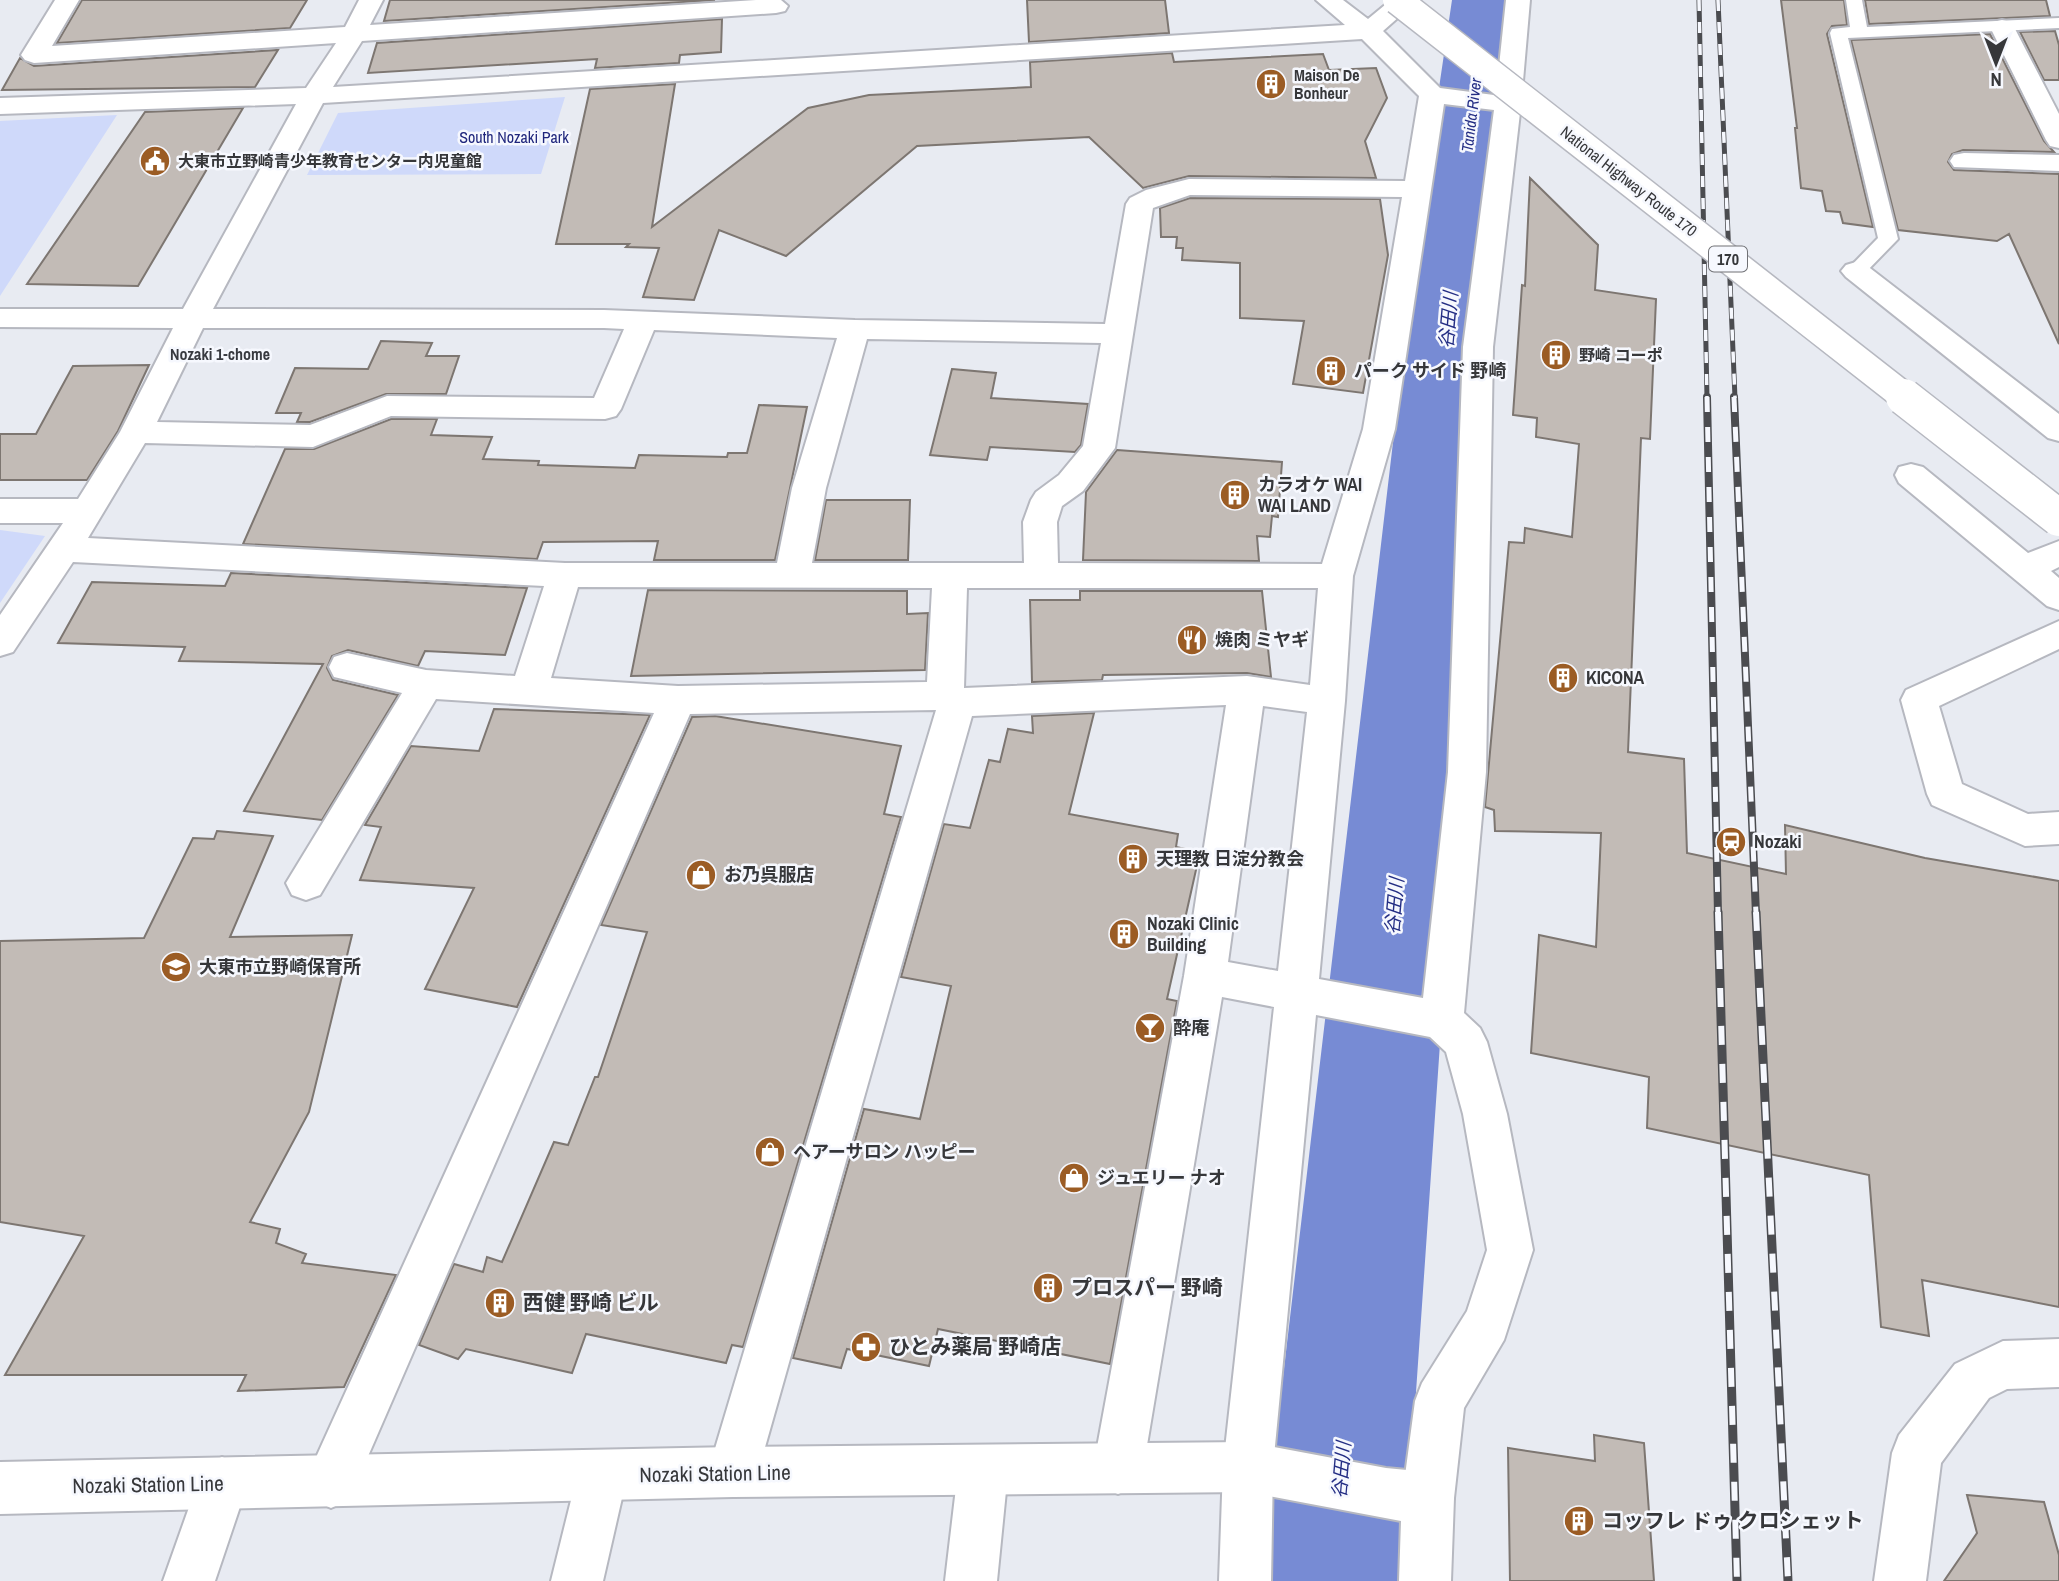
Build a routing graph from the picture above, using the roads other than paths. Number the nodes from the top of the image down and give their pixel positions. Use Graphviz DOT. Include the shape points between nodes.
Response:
graph roads {
  1 [pos="67,0"];
  2 [pos="371,0"];
  3 [pos="1328,0"];
  4 [pos="1397,0"];
  5 [pos="1405,0"];
  6 [pos="1518,0"];
  7 [pos="1854,0"];
  8 [pos="777,3"];
  9 [pos="2059,23"];
  10 [pos="2002,27"];
  11 [pos="1368,31"];
  12 [pos="1859,31"];
  13 [pos="353,35"];
  14 [pos="764,47"];
  15 [pos="1432,94"];
  16 [pos="314,96"];
  17 [pos="1508,104"];
  18 [pos="0,106"];
  19 [pos="2059,140"];
  20 [pos="1964,161"];
  21 [pos="2059,163"];
  22 [pos="1418,189"];
  23 [pos="1856,271"];
  24 [pos="0,318"];
  25 [pos="193,318"];
  26 [pos="643,321"];
  27 [pos="855,330"];
  28 [pos="1118,334"];
  29 [pos="2059,430"];
  30 [pos="136,432"];
  31 [pos="1911,475"];
  32 [pos="0,511"];
  33 [pos="87,511"];
  34 [pos="2059,518"];
  35 [pos="64,549"];
  36 [pos="2059,553"];
  37 [pos="2024,569"];
  38 [pos="1041,574"];
  39 [pos="565,575"];
  40 [pos="792,575"];
  41 [pos="950,576"];
  42 [pos="1336,576"];
  43 [pos="2059,597"];
  44 [pos="2059,634"];
  45 [pos="0,643"];
  46 [pos="347,667"];
  47 [pos="426,684"];
  48 [pos="1247,690"];
  49 [pos="528,692"];
  50 [pos="951,699"];
  51 [pos="678,700"];
  52 [pos="1327,701"];
  53 [pos="2059,828"];
  54 [pos="306,883"];
  55 [pos="1205,976"];
  56 [pos="1296,991"];
  57 [pos="1427,1018"];
  58 [pos="2059,1363"];
  59 [pos="1118,1469"];
  60 [pos="1261,1470"];
  61 [pos="983,1471"];
  62 [pos="733,1472"];
  63 [pos="602,1476"];
  64 [pos="331,1482"];
  65 [pos="222,1483"];
  66 [pos="0,1488"];
  67 [pos="1407,1496"];
  68 [pos="189,1581"];
  69 [pos="577,1581"];
  70 [pos="971,1581"];
  71 [pos="1245,1581"];
  72 [pos="1425,1581"];
  73 [pos="1900,1581"];
  1 -- 13 [label="main road" via="34,55"];
  2 -- 13 [label="main road"];
  3 -- 11 [label="main road"];
  4 -- 34 [label="main road, National Highway Route 170 / 170, bridge"];
  5 -- 11 [label="main road"];
  6 -- 17 [label="main road"];
  7 -- 12 [label="lane"];
  8 -- 13 [label="main road"];
  8 -- 14 [label="main road"];
  9 -- 10 [label="lane"];
  10 -- 12 [label="lane"];
  10 -- 19 [label="main road"];
  11 -- 14 [label="main road"];
  11 -- 15 [label="main road"];
  12 -- 23 [label="lane" via="1838,33 1888,239"];
  13 -- 16 [label="main road"];
  14 -- 16 [label="main road"];
  15 -- 17 [label="main road"];
  15 -- 22 [label="main road"];
  16 -- 18 [label="main road"];
  16 -- 25 [label="main road"];
  17 -- 57 [label="main road" via="1478,347 1467,772"];
  20 -- 21 [label="main road"];
  22 -- 28 [label="main road" via="1189,187 1156,196 1140,204"];
  22 -- 42 [label="main road" via="1379,429"];
  23 -- 29 [label="main road"];
  24 -- 25 [label="main road"];
  25 -- 26 [label="main road"];
  25 -- 30 [label="main road"];
  26 -- 27 [label="main road"];
  26 -- 30 [label="main road" via="605,409 387,406 313,436"];
  27 -- 28 [label="main road"];
  27 -- 40 [label="main road" via="809,488"];
  28 -- 38 [label="main road" via="1099,448 1071,483 1048,500 1040,523"];
  30 -- 33 [label="main road"];
  31 -- 37 [label="main road"];
  32 -- 33 [label="main road"];
  33 -- 35 [label="main road"];
  35 -- 39 [label="main road"];
  35 -- 45 [label="main road"];
  36 -- 37 [label="main road"];
  37 -- 43 [label="main road"];
  38 -- 41 [label="main road"];
  38 -- 42 [label="main road"];
  39 -- 40 [label="main road"];
  39 -- 49 [label="main road"];
  40 -- 41 [label="main road"];
  41 -- 50 [label="main road"];
  42 -- 52 [label="main road"];
  44 -- 53 [label="main road" via="1919,700 1946,794 2025,830"];
  46 -- 47 [label="main road"];
  47 -- 49 [label="main road"];
  47 -- 54 [label="main road"];
  48 -- 50 [label="main road"];
  48 -- 52 [label="main road"];
  48 -- 55 [label="main road"];
  49 -- 51 [label="main road"];
  50 -- 51 [label="main road"];
  50 -- 62 [label="main road"];
  51 -- 64 [label="main road"];
  52 -- 56 [label="main road"];
  55 -- 56 [label="main road"];
  55 -- 59 [label="main road"];
  56 -- 57 [label="main road"];
  56 -- 60 [label="main road"];
  57 -- 67 [label="main road" via="1465,1041 1485,1114 1510,1250 1487,1323 1440,1401"];
  58 -- 73 [label="main road" via="2003,1365 1972,1381 1917,1453"];
  59 -- 60 [label="main road, Nozaki Station Line"];
  59 -- 61 [label="main road, Nozaki Station Line"];
  60 -- 67 [label="main road, Nozaki Station Line"];
  60 -- 71 [label="main road"];
  61 -- 62 [label="main road, Nozaki Station Line"];
  61 -- 70 [label="main road"];
  62 -- 63 [label="main road, Nozaki Station Line"];
  63 -- 64 [label="main road, Nozaki Station Line"];
  63 -- 69 [label="main road"];
  64 -- 65 [label="main road, Nozaki Station Line"];
  65 -- 66 [label="main road, Nozaki Station Line"];
  65 -- 68 [label="main road"];
  67 -- 72 [label="main road"];
}
